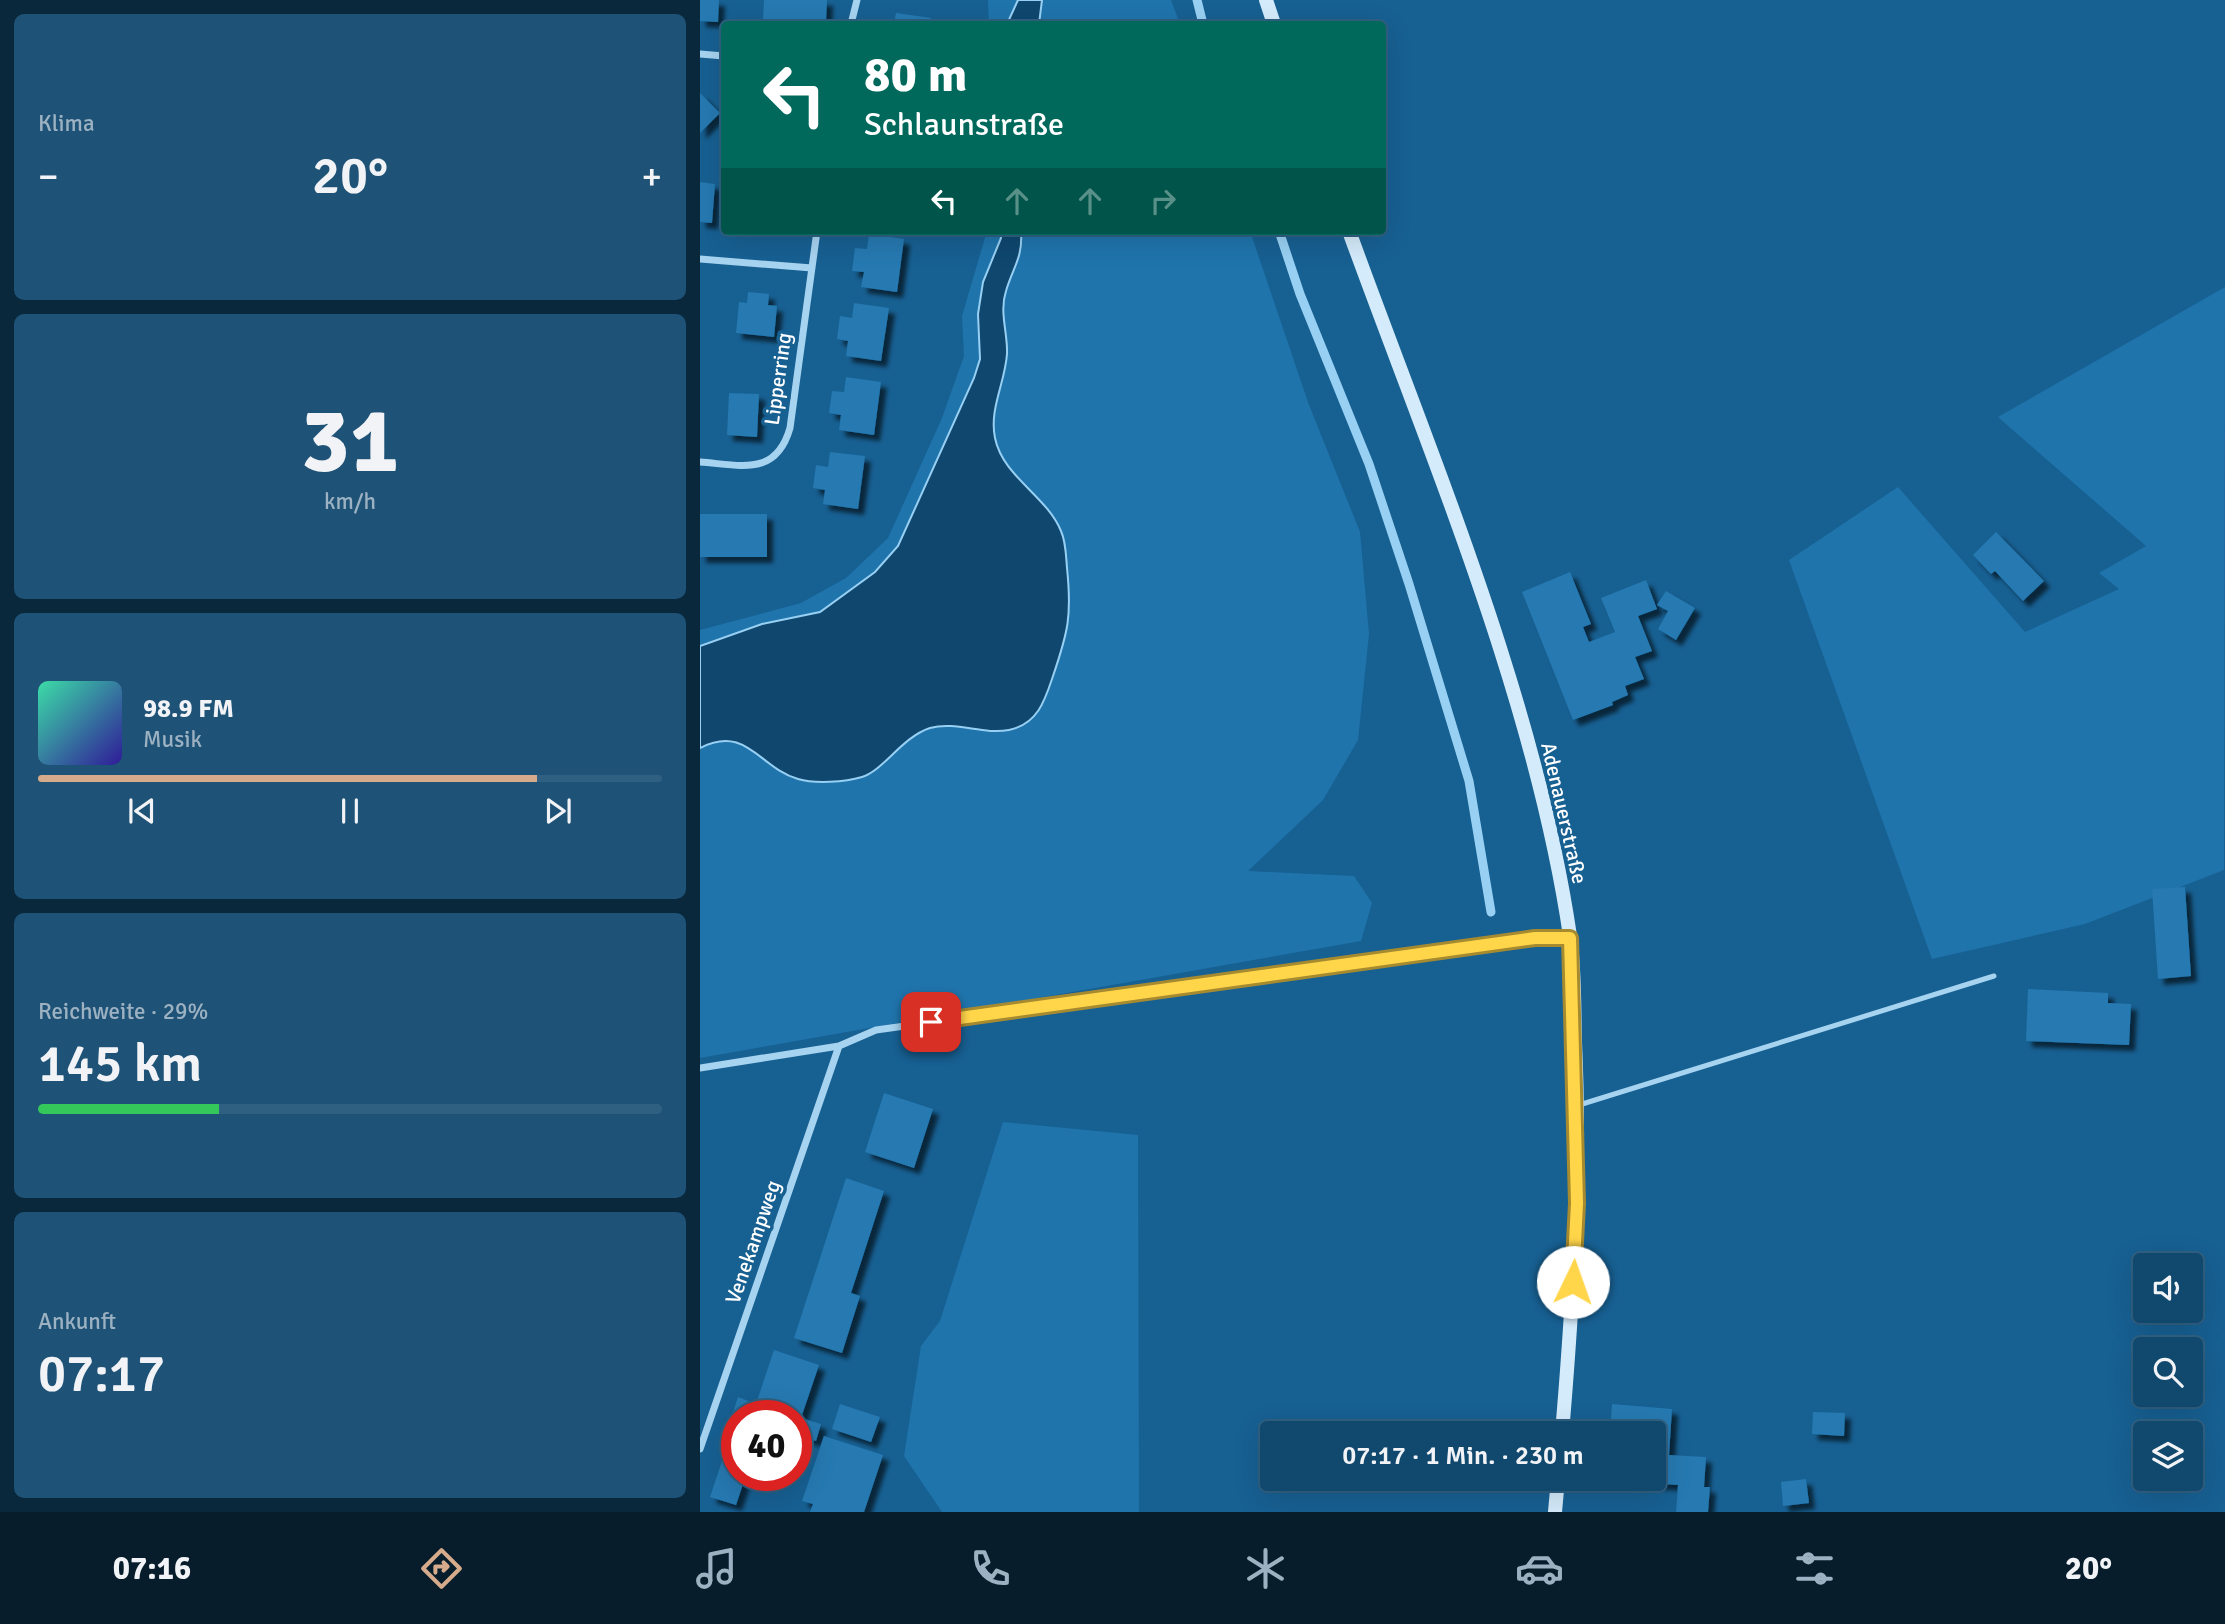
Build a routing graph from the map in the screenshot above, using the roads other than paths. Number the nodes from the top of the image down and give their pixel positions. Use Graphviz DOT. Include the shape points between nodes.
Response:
graph roads {
  1 [pos="857,0"];
  2 [pos="1266,0"];
  3 [pos="852,21"];
  4 [pos="1273,21"];
  5 [pos="700,54"];
  6 [pos="721,56"];
  7 [pos="816,235"];
  8 [pos="1350,235"];
  9 [pos="700,259"];
  10 [pos="812,268"];
  11 [pos="700,462"];
  12 [pos="1570,938"];
  13 [pos="1994,976"];
  14 [pos="839,1046"];
  15 [pos="700,1068"];
  16 [pos="1576,1106"];
  17 [pos="1563,1421"];
  18 [pos="700,1449"];
  19 [pos="1557,1491"];
  20 [pos="1555,1512"];
  1 -- 3 [label="street"];
  2 -- 4 [label="street"];
  5 -- 6 [label="street"];
  7 -- 10 [label="street, Lipperring"];
  8 -- 12 [label="street, Adenauerstraße" via="1478,584 1517,707"];
  9 -- 10 [label="street"];
  10 -- 11 [label="street, Lipperring" via="784,448 768,463"];
  12 -- 14 [label="street" via="1535,938 876,1030"];
  12 -- 16 [label="street, Adenauerstraße"];
  13 -- 16 [label="lane"];
  14 -- 15 [label="street"];
  14 -- 18 [label="street, Venekampweg"];
  16 -- 17 [label="street, Adenauerstraße" via="1577,1203"];
  19 -- 20 [label="street"];
}
